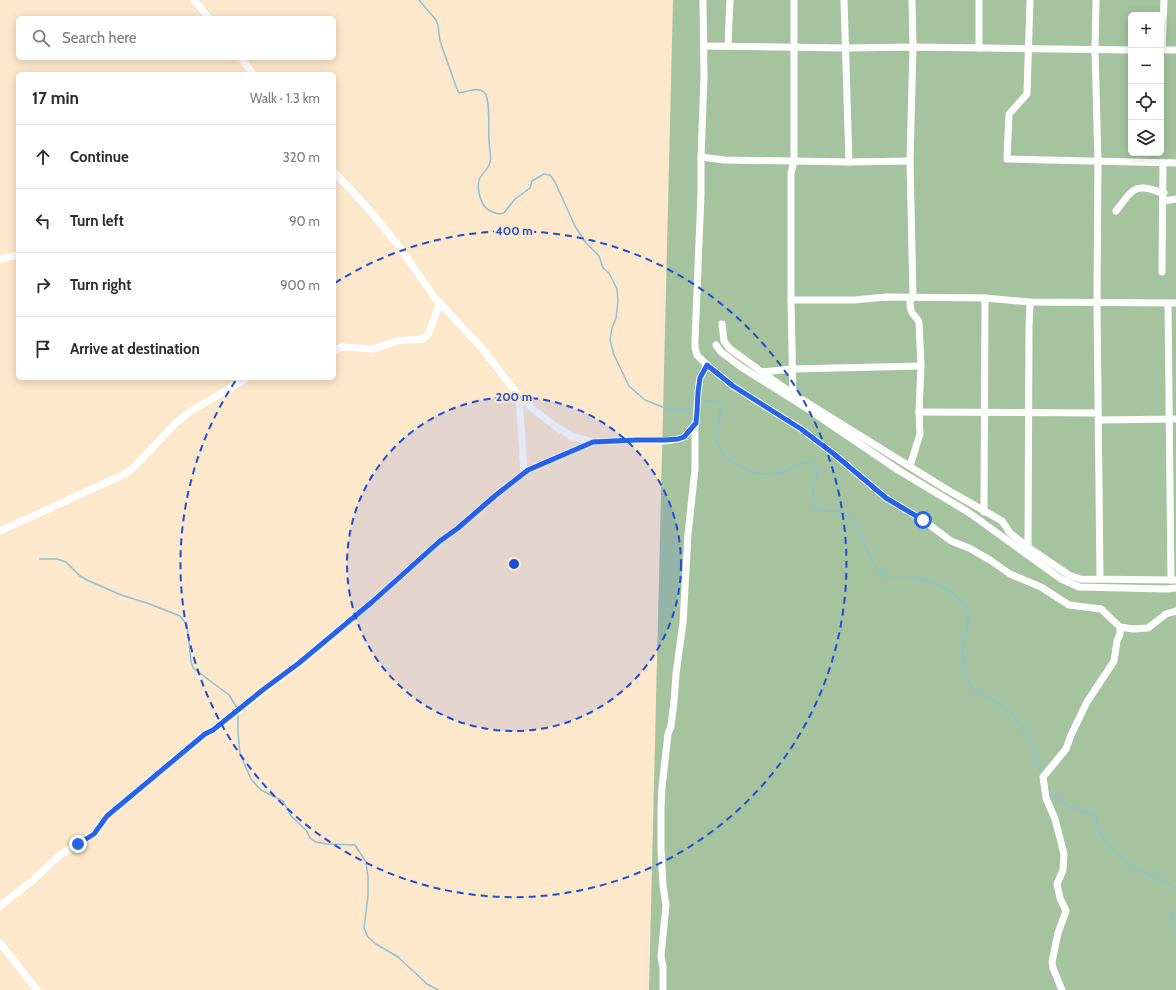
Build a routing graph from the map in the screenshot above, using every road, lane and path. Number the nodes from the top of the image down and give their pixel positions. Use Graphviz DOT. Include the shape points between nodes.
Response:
graph roads {
  1 [pos="194,0"];
  2 [pos="704,0"];
  3 [pos="730,0"];
  4 [pos="794,0"];
  5 [pos="844,0"];
  6 [pos="912,0"];
  7 [pos="979,0"];
  8 [pos="1030,0"];
  9 [pos="1096,0"];
  10 [pos="1164,0"];
  11 [pos="207,16"];
  12 [pos="704,46"];
  13 [pos="728,46"];
  14 [pos="794,46"];
  15 [pos="913,47"];
  16 [pos="846,48"];
  17 [pos="979,48"];
  18 [pos="1162,48"];
  19 [pos="1029,49"];
  20 [pos="1095,50"];
  21 [pos="1128,50"];
  22 [pos="1164,50"];
  23 [pos="1176,50"];
  24 [pos="242,60"];
  25 [pos="252,72"];
  26 [pos="701,157"];
  27 [pos="794,161"];
  28 [pos="910,161"];
  29 [pos="849,162"];
  30 [pos="1098,162"];
  31 [pos="1164,163"];
  32 [pos="1176,163"];
  33 [pos="336,175"];
  34 [pos="1164,193"];
  35 [pos="1176,199"];
  36 [pos="1164,201"];
  37 [pos="1116,211"];
  38 [pos="16,256"];
  39 [pos="0,260"];
  40 [pos="1162,272"];
  41 [pos="912,297"];
  42 [pos="985,298"];
  43 [pos="791,300"];
  44 [pos="1030,302"];
  45 [pos="440,303"];
  46 [pos="1097,303"];
  47 [pos="1172,303"];
  48 [pos="722,324"];
  49 [pos="716,345"];
  50 [pos="336,349"];
  51 [pos="707,365"];
  52 [pos="921,366"];
  53 [pos="792,369"];
  54 [pos="762,372"];
  55 [pos="244,380"];
  56 [pos="519,396"];
  57 [pos="793,397"];
  58 [pos="919,412"];
  59 [pos="985,412"];
  60 [pos="1028,412"];
  61 [pos="1099,416"];
  62 [pos="1173,419"];
  63 [pos="696,423"];
  64 [pos="593,442"];
  65 [pos="910,466"];
  66 [pos="524,473"];
  67 [pos="946,489"];
  68 [pos="943,497"];
  69 [pos="984,512"];
  70 [pos="0,531"];
  71 [pos="1028,552"];
  72 [pos="1042,561"];
  73 [pos="1100,579"];
  74 [pos="1174,580"];
  75 [pos="1176,588"];
  76 [pos="1176,611"];
  77 [pos="1120,627"];
  78 [pos="0,906"];
  79 [pos="0,943"];
  80 [pos="38,990"];
  81 [pos="663,990"];
  82 [pos="1062,990"];
  1 -- 11 [label="street"];
  2 -- 12 [label="street"];
  3 -- 13 [label="street"];
  4 -- 14 [label="street"];
  5 -- 16 [label="street"];
  6 -- 15 [label="street"];
  7 -- 17 [label="street"];
  8 -- 19 [label="street"];
  9 -- 20 [label="street"];
  10 -- 18 [label="street"];
  12 -- 13 [label="street"];
  12 -- 26 [label="street"];
  13 -- 14 [label="street"];
  14 -- 16 [label="street"];
  14 -- 27 [label="street"];
  15 -- 16 [label="street"];
  15 -- 17 [label="street"];
  15 -- 28 [label="street"];
  16 -- 29 [label="street"];
  17 -- 19 [label="street"];
  19 -- 20 [label="street"];
  19 -- 30 [label="street" via="1027,94 1009,114 1006,159"];
  20 -- 21 [label="street"];
  20 -- 30 [label="street"];
  22 -- 23 [label="street"];
  24 -- 25 [label="street"];
  26 -- 27 [label="street"];
  26 -- 51 [label="street" via="695,348 697,355"];
  27 -- 29 [label="street"];
  27 -- 43 [label="street" via="791,173"];
  28 -- 29 [label="street"];
  28 -- 41 [label="street"];
  30 -- 31 [label="street"];
  30 -- 46 [label="street"];
  31 -- 32 [label="street"];
  31 -- 34 [label="street"];
  33 -- 45 [label="street" via="398,245"];
  34 -- 36 [label="street"];
  34 -- 37 [label="street" via="1142,188 1134,190"];
  35 -- 36 [label="street"];
  36 -- 40 [label="street"];
  38 -- 39 [label="street"];
  41 -- 42 [label="street"];
  41 -- 43 [label="street"];
  41 -- 52 [label="street" via="910,308 919,322"];
  42 -- 44 [label="street"];
  42 -- 59 [label="street"];
  43 -- 53 [label="street"];
  44 -- 46 [label="street"];
  44 -- 60 [label="street"];
  45 -- 50 [label="street" via="428,335 422,339 397,341 373,348 342,347"];
  45 -- 56 [label="street" via="480,346"];
  46 -- 47 [label="street"];
  46 -- 61 [label="street"];
  47 -- 62 [label="street"];
  48 -- 54 [label="street" via="724,341 729,348"];
  49 -- 57 [label="street" via="741,367"];
  51 -- 63 [label="street" via="700,378"];
  51 -- 77 [label="street" via="733,386 801,429 886,498 952,541 969,548 1010,574 1041,587 1069,605 1101,609"];
  52 -- 53 [label="street"];
  52 -- 58 [label="street"];
  53 -- 54 [label="street"];
  53 -- 57 [label="street"];
  54 -- 57 [label="street"];
  55 -- 70 [label="street" via="188,413 125,474"];
  56 -- 64 [label="street" via="554,426 573,437"];
  56 -- 66 [label="street"];
  57 -- 65 [label="street"];
  57 -- 68 [label="street" via="898,470"];
  58 -- 59 [label="street"];
  58 -- 65 [label="street" via="920,434"];
  59 -- 60 [label="street"];
  59 -- 69 [label="street"];
  60 -- 61 [label="street"];
  60 -- 71 [label="street"];
  61 -- 62 [label="street"];
  61 -- 73 [label="street"];
  62 -- 74 [label="street"];
  63 -- 64 [label="street" via="684,437 678,439"];
  63 -- 81 [label="street" via="683,623 662,787 661,849 666,905 661,956"];
  64 -- 66 [label="street"];
  65 -- 67 [label="street"];
  66 -- 78 [label="street" via="440,541 299,663 205,734 134,793 107,816 94,834 60,855"];
  67 -- 68 [label="street"];
  67 -- 69 [label="street"];
  68 -- 71 [label="street"];
  69 -- 71 [label="street" via="1002,521"];
  71 -- 72 [label="street"];
  72 -- 73 [label="street" via="1075,578"];
  72 -- 75 [label="street" via="1061,579 1079,587"];
  73 -- 74 [label="street"];
  76 -- 77 [label="street" via="1166,614 1148,628"];
  77 -- 82 [label="street" via="1114,661 1087,702 1066,749 1043,777 1046,798 1055,819 1064,854 1063,870 1057,884 1066,911 1052,965"];
  79 -- 80 [label="street"];
}
